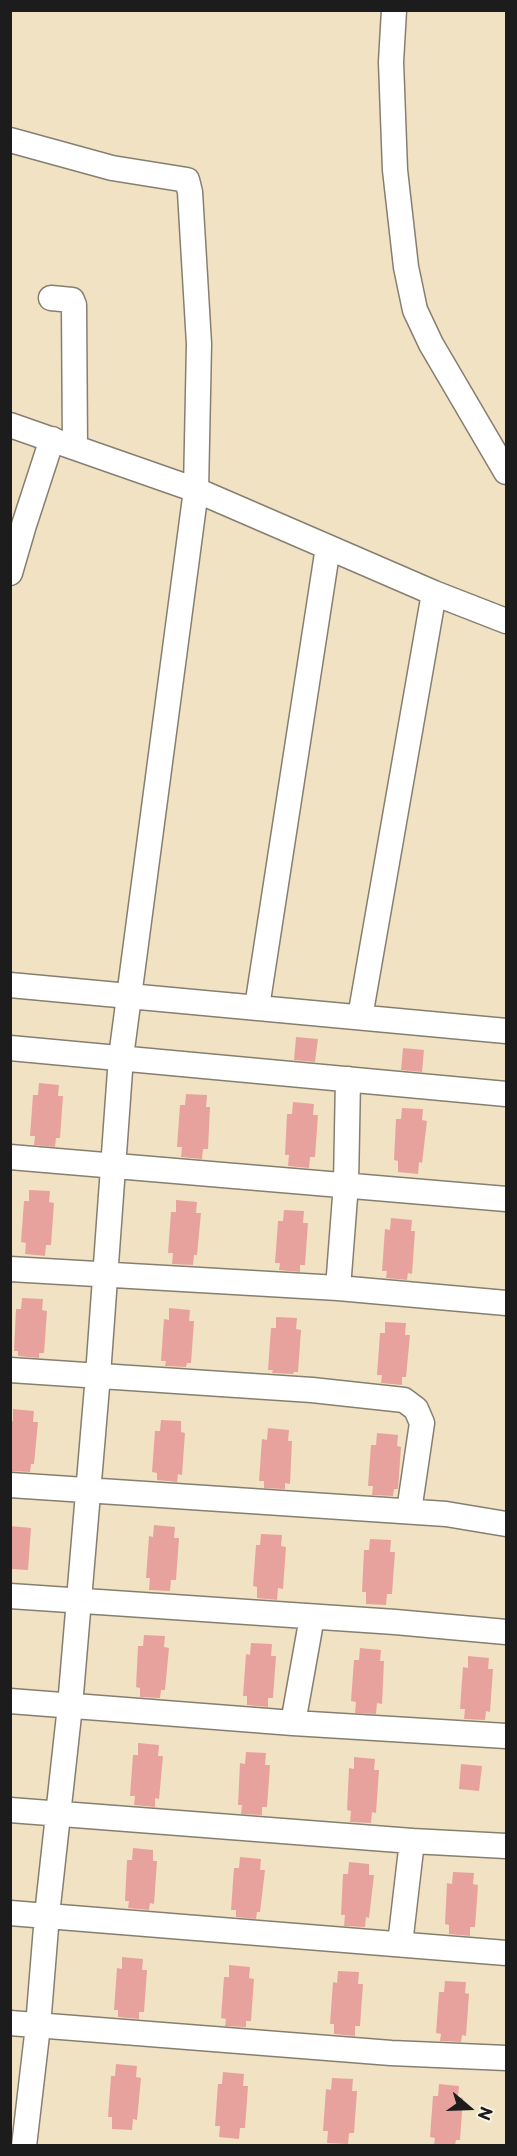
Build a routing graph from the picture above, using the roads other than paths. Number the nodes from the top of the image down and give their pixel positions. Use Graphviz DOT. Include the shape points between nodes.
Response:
graph roads {
  1 [pos="394,10"];
  2 [pos="10,140"];
  3 [pos="51,298"];
  4 [pos="10,425"];
  5 [pos="63,443"];
  6 [pos="507,472"];
  7 [pos="196,490"];
  8 [pos="328,547"];
  9 [pos="10,573"];
  10 [pos="434,593"];
  11 [pos="507,621"];
  12 [pos="10,985"];
  13 [pos="128,997"];
  14 [pos="256,1007"];
  15 [pos="360,1017"];
  16 [pos="507,1031"];
  17 [pos="10,1048"];
  18 [pos="121,1057"];
  19 [pos="348,1080"];
  20 [pos="507,1094"];
  21 [pos="10,1157"];
  22 [pos="113,1165"];
  23 [pos="346,1184"];
  24 [pos="507,1198"];
  25 [pos="10,1269"];
  26 [pos="104,1275"];
  27 [pos="338,1288"];
  28 [pos="507,1303"];
  29 [pos="10,1370"];
  30 [pos="98,1375"];
  31 [pos="10,1485"];
  32 [pos="88,1490"];
  33 [pos="409,1511"];
  34 [pos="507,1524"];
  35 [pos="10,1596"];
  36 [pos="78,1601"];
  37 [pos="312,1617"];
  38 [pos="507,1632"];
  39 [pos="10,1701"];
  40 [pos="70,1706"];
  41 [pos="292,1723"];
  42 [pos="507,1736"];
  43 [pos="10,1810"];
  44 [pos="57,1814"];
  45 [pos="412,1841"];
  46 [pos="507,1846"];
  47 [pos="10,1913"];
  48 [pos="46,1915"];
  49 [pos="400,1944"];
  50 [pos="507,1953"];
  51 [pos="10,2023"];
  52 [pos="39,2026"];
  53 [pos="507,2058"];
  54 [pos="24,2145"];
  1 -- 6 [label="street" via="391,62 395,170 415,310"];
  2 -- 7 [label="street" via="112,168 187,180 199,344"];
  3 -- 5 [label="street" via="72,300 74,305"];
  4 -- 5 [label="street"];
  5 -- 7 [label="street"];
  5 -- 9 [label="street" via="24,525"];
  7 -- 8 [label="street"];
  7 -- 13 [label="street"];
  8 -- 10 [label="street"];
  8 -- 14 [label="street"];
  10 -- 11 [label="street"];
  10 -- 15 [label="street"];
  12 -- 13 [label="street"];
  13 -- 14 [label="street"];
  13 -- 18 [label="street"];
  14 -- 15 [label="street"];
  15 -- 16 [label="street"];
  17 -- 18 [label="street"];
  18 -- 19 [label="street"];
  18 -- 22 [label="street"];
  19 -- 20 [label="street"];
  19 -- 23 [label="street"];
  21 -- 22 [label="street"];
  22 -- 23 [label="street"];
  22 -- 26 [label="street"];
  23 -- 24 [label="street"];
  23 -- 27 [label="street"];
  25 -- 26 [label="street"];
  26 -- 27 [label="street"];
  26 -- 30 [label="street"];
  27 -- 28 [label="street"];
  29 -- 30 [label="street"];
  30 -- 32 [label="street"];
  30 -- 33 [label="street" via="404,1400 416,1409 422,1423"];
  31 -- 32 [label="street"];
  32 -- 33 [label="street"];
  32 -- 36 [label="street"];
  33 -- 34 [label="street"];
  35 -- 36 [label="street"];
  36 -- 37 [label="street"];
  36 -- 40 [label="street"];
  37 -- 38 [label="street"];
  37 -- 41 [label="street"];
  39 -- 40 [label="street"];
  40 -- 41 [label="street"];
  40 -- 44 [label="street"];
  41 -- 42 [label="street"];
  43 -- 44 [label="street"];
  44 -- 45 [label="street"];
  44 -- 48 [label="street"];
  45 -- 46 [label="street"];
  45 -- 49 [label="street"];
  47 -- 48 [label="street"];
  48 -- 49 [label="street"];
  48 -- 52 [label="street"];
  49 -- 50 [label="street"];
  51 -- 52 [label="street"];
  52 -- 53 [label="street"];
  52 -- 54 [label="street"];
}
